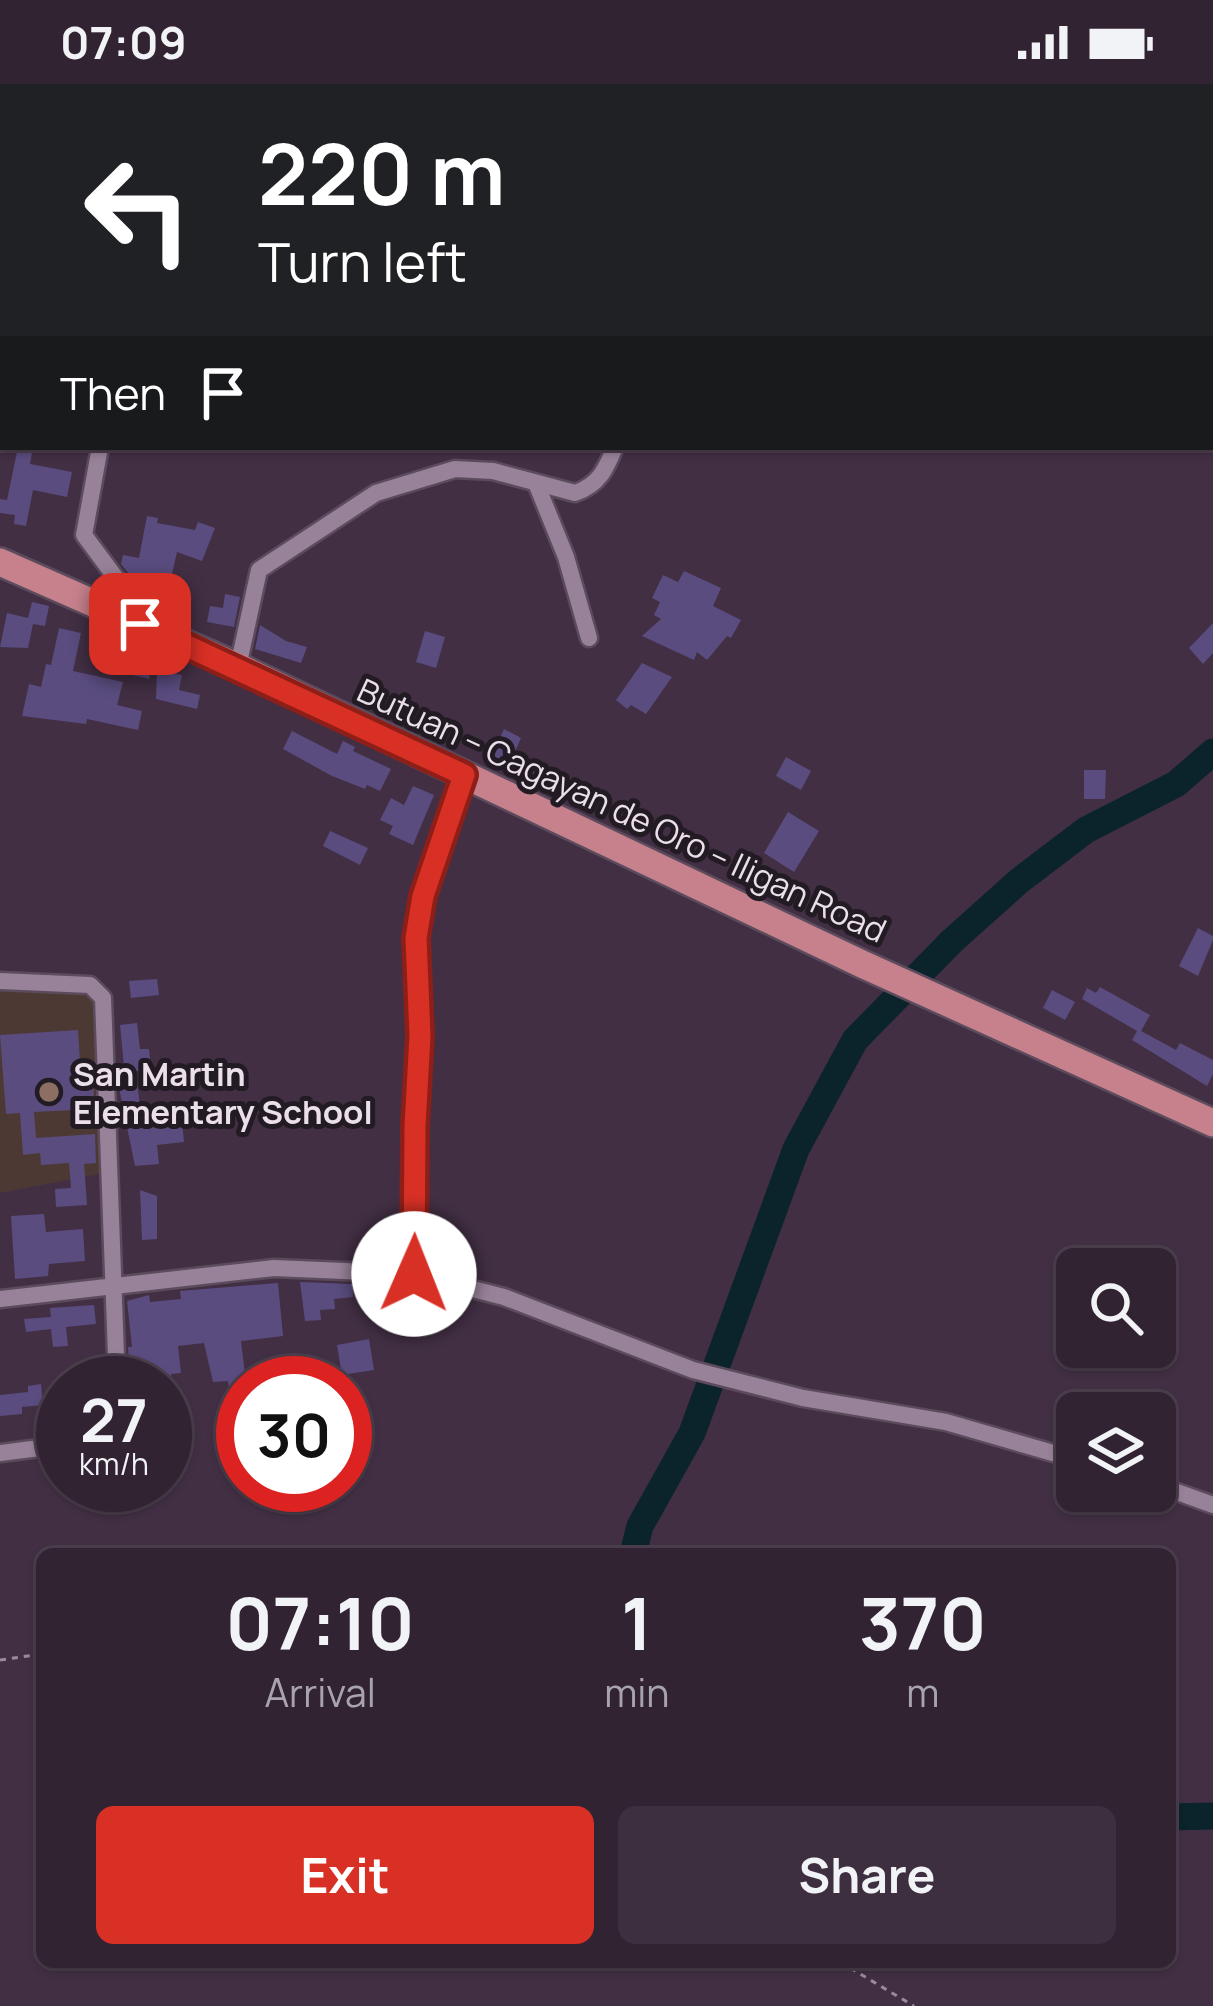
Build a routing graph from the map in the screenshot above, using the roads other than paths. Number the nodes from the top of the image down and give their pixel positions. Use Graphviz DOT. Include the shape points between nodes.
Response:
graph roads {
  1 [pos="99,450"];
  2 [pos="614,450"];
  3 [pos="536,483"];
  4 [pos="0,562"];
  5 [pos="140,624"];
  6 [pos="590,638"];
  7 [pos="238,667"];
  8 [pos="464,775"];
  9 [pos="0,981"];
  10 [pos="1213,1123"];
  11 [pos="414,1274"];
  12 [pos="112,1287"];
  13 [pos="0,1299"];
  14 [pos="116,1356"];
  15 [pos="36,1448"];
  16 [pos="0,1453"];
  17 [pos="1056,1454"];
  18 [pos="1176,1491"];
  19 [pos="1213,1504"];
  1 -- 5 [label="street" via="84,535"];
  2 -- 3 [label="street" via="604,473 583,491"];
  3 -- 6 [label="street"];
  3 -- 7 [label="street" via="465,468 355,504 260,570"];
  4 -- 5 [label="highway, Butuan – Cagayan de Oro – Iligan Road"];
  5 -- 7 [label="highway, Butuan – Cagayan de Oro – Iligan Road"];
  7 -- 8 [label="highway, Butuan – Cagayan de Oro – Iligan Road"];
  8 -- 10 [label="highway, Butuan – Cagayan de Oro – Iligan Road"];
  8 -- 11 [label="street" via="416,938"];
  9 -- 12 [label="street" via="89,985 103,998"];
  11 -- 12 [label="street" via="274,1268"];
  11 -- 17 [label="street" via="504,1297 693,1370 946,1422"];
  12 -- 13 [label="street"];
  12 -- 14 [label="street"];
  15 -- 16 [label="street"];
  18 -- 19 [label="street"];
}
